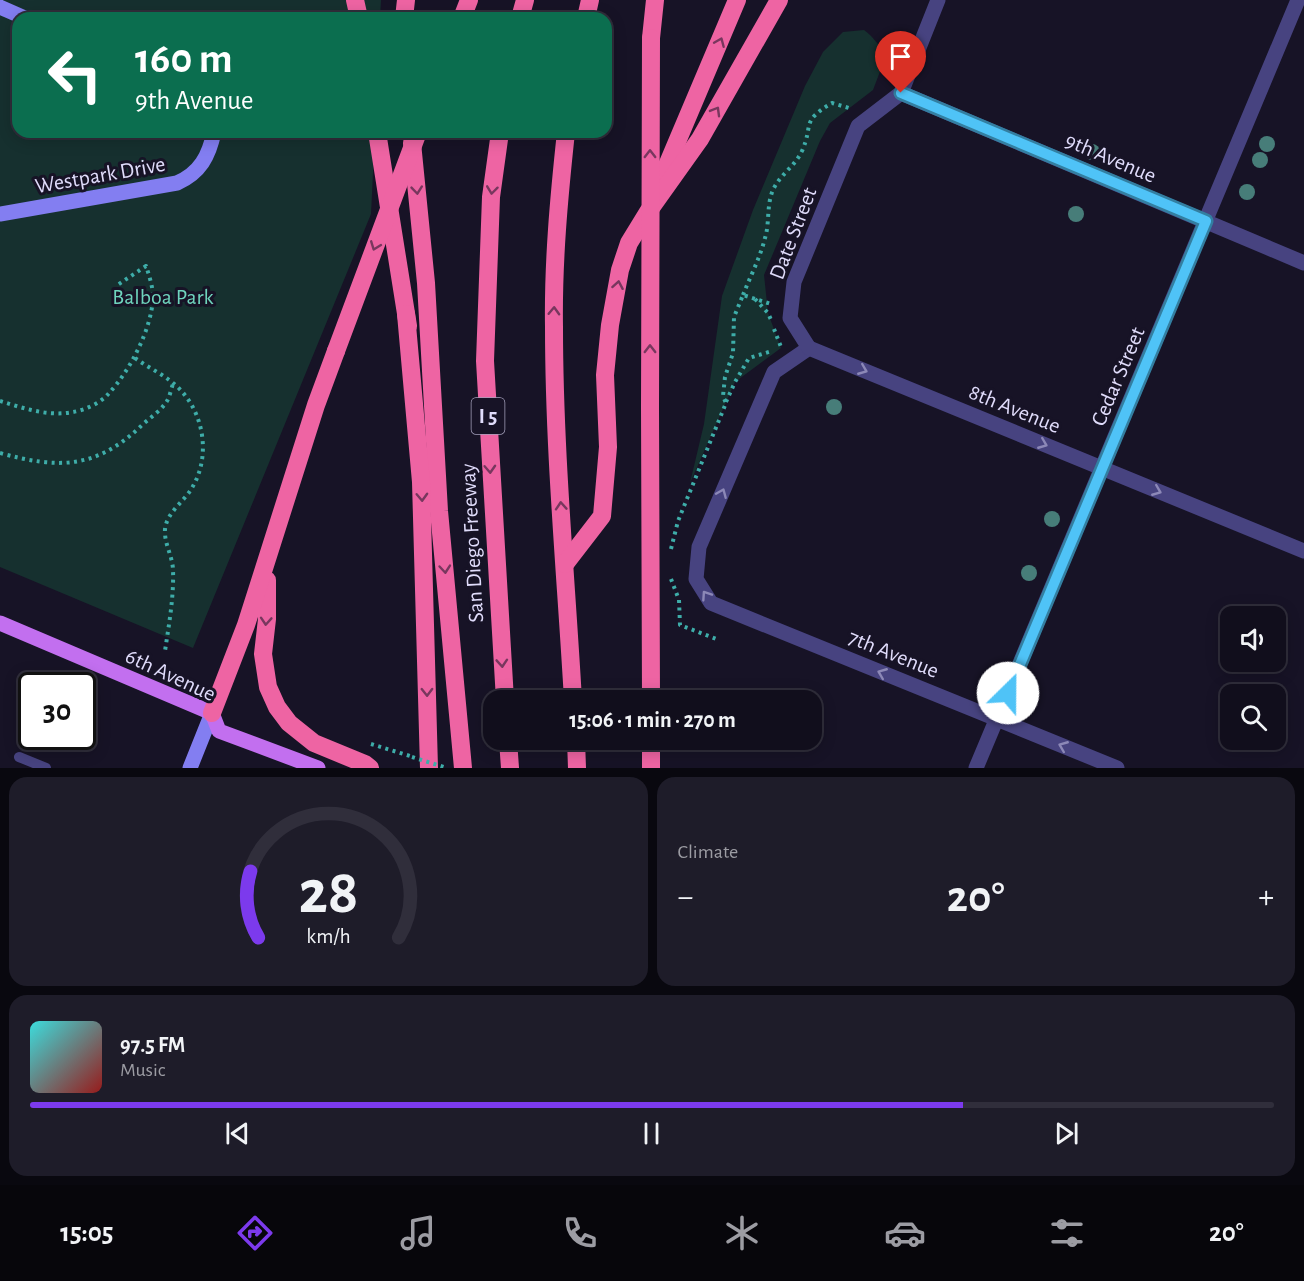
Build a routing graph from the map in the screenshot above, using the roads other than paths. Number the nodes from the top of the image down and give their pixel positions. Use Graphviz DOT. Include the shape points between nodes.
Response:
graph roads {
  1 [pos="655,0"];
  2 [pos="737,0"];
  3 [pos="779,0"];
  4 [pos="938,0"];
  5 [pos="1298,0"];
  6 [pos="901,93"];
  7 [pos="213,138"];
  8 [pos="378,138"];
  9 [pos="412,138"];
  10 [pos="416,138"];
  11 [pos="499,138"];
  12 [pos="565,138"];
  13 [pos="648,212"];
  14 [pos="0,214"];
  15 [pos="1206,221"];
  16 [pos="1304,263"];
  17 [pos="406,314"];
  18 [pos="809,348"];
  19 [pos="1103,469"];
  20 [pos="439,511"];
  21 [pos="1304,551"];
  22 [pos="267,563"];
  23 [pos="565,564"];
  24 [pos="0,623"];
  25 [pos="504,690"];
  26 [pos="572,690"];
  27 [pos="651,690"];
  28 [pos="212,713"];
  29 [pos="997,719"];
  30 [pos="509,750"];
  31 [pos="577,750"];
  32 [pos="651,750"];
  33 [pos="19,757"];
  34 [pos="46,768"];
  35 [pos="190,768"];
  36 [pos="318,768"];
  37 [pos="370,768"];
  38 [pos="429,768"];
  39 [pos="463,768"];
  40 [pos="510,768"];
  41 [pos="578,768"];
  42 [pos="651,768"];
  43 [pos="976,768"];
  44 [pos="1117,768"];
  27 -- 1 [label="highway, one-way, bridge" via="651,38"];
  13 -- 2 [label="highway, one-way"];
  13 -- 3 [label="highway, one-way" via="700,139"];
  4 -- 6 [label="street"];
  5 -- 15 [label="street, Cedar Street"];
  6 -- 15 [label="street, 9th Avenue"];
  6 -- 18 [label="street, Date Street" via="858,126 794,282 790,318"];
  7 -- 14 [label="street, Westpark Drive" via="198,171 177,183"];
  8 -- 17 [label="highway"];
  9 -- 20 [label="highway, one-way" via="426,283"];
  10 -- 22 [label="highway, one-way, bridge" via="316,405"];
  11 -- 25 [label="highway, San Diego Freeway / I 5, one-way" via="491,197 485,361"];
  23 -- 12 [label="highway, one-way" via="554,326 557,217"];
  23 -- 13 [label="highway, one-way" via="602,516 608,447 605,375 610,325 629,243"];
  15 -- 16 [label="street, 9th Avenue"];
  15 -- 19 [label="street, Cedar Street"];
  17 -- 20 [label="highway"];
  17 -- 38 [label="highway, one-way" via="421,482"];
  18 -- 19 [label="street, 8th Avenue, one-way"];
  29 -- 18 [label="street, 7th Avenue, one-way" via="711,603 696,579 699,547 774,372"];
  19 -- 21 [label="street, 8th Avenue, one-way"];
  19 -- 29 [label="street, Cedar Street"];
  20 -- 39 [label="highway, one-way"];
  22 -- 28 [label="highway"];
  22 -- 37 [label="highway, one-way" via="263,654 268,687 277,707 289,723 314,743"];
  23 -- 26 [label="highway"];
  24 -- 28 [label="main road, 6th Avenue"];
  28 -- 35 [label="street"];
  28 -- 36 [label="main road, 6th Avenue" via="219,731"];
  29 -- 43 [label="street, Cedar Street"];
  44 -- 29 [label="street, 7th Avenue, one-way"];
  30 -- 40 [label="highway"];
  31 -- 41 [label="highway"];
  32 -- 42 [label="highway"];
  33 -- 34 [label="lane"];
}
